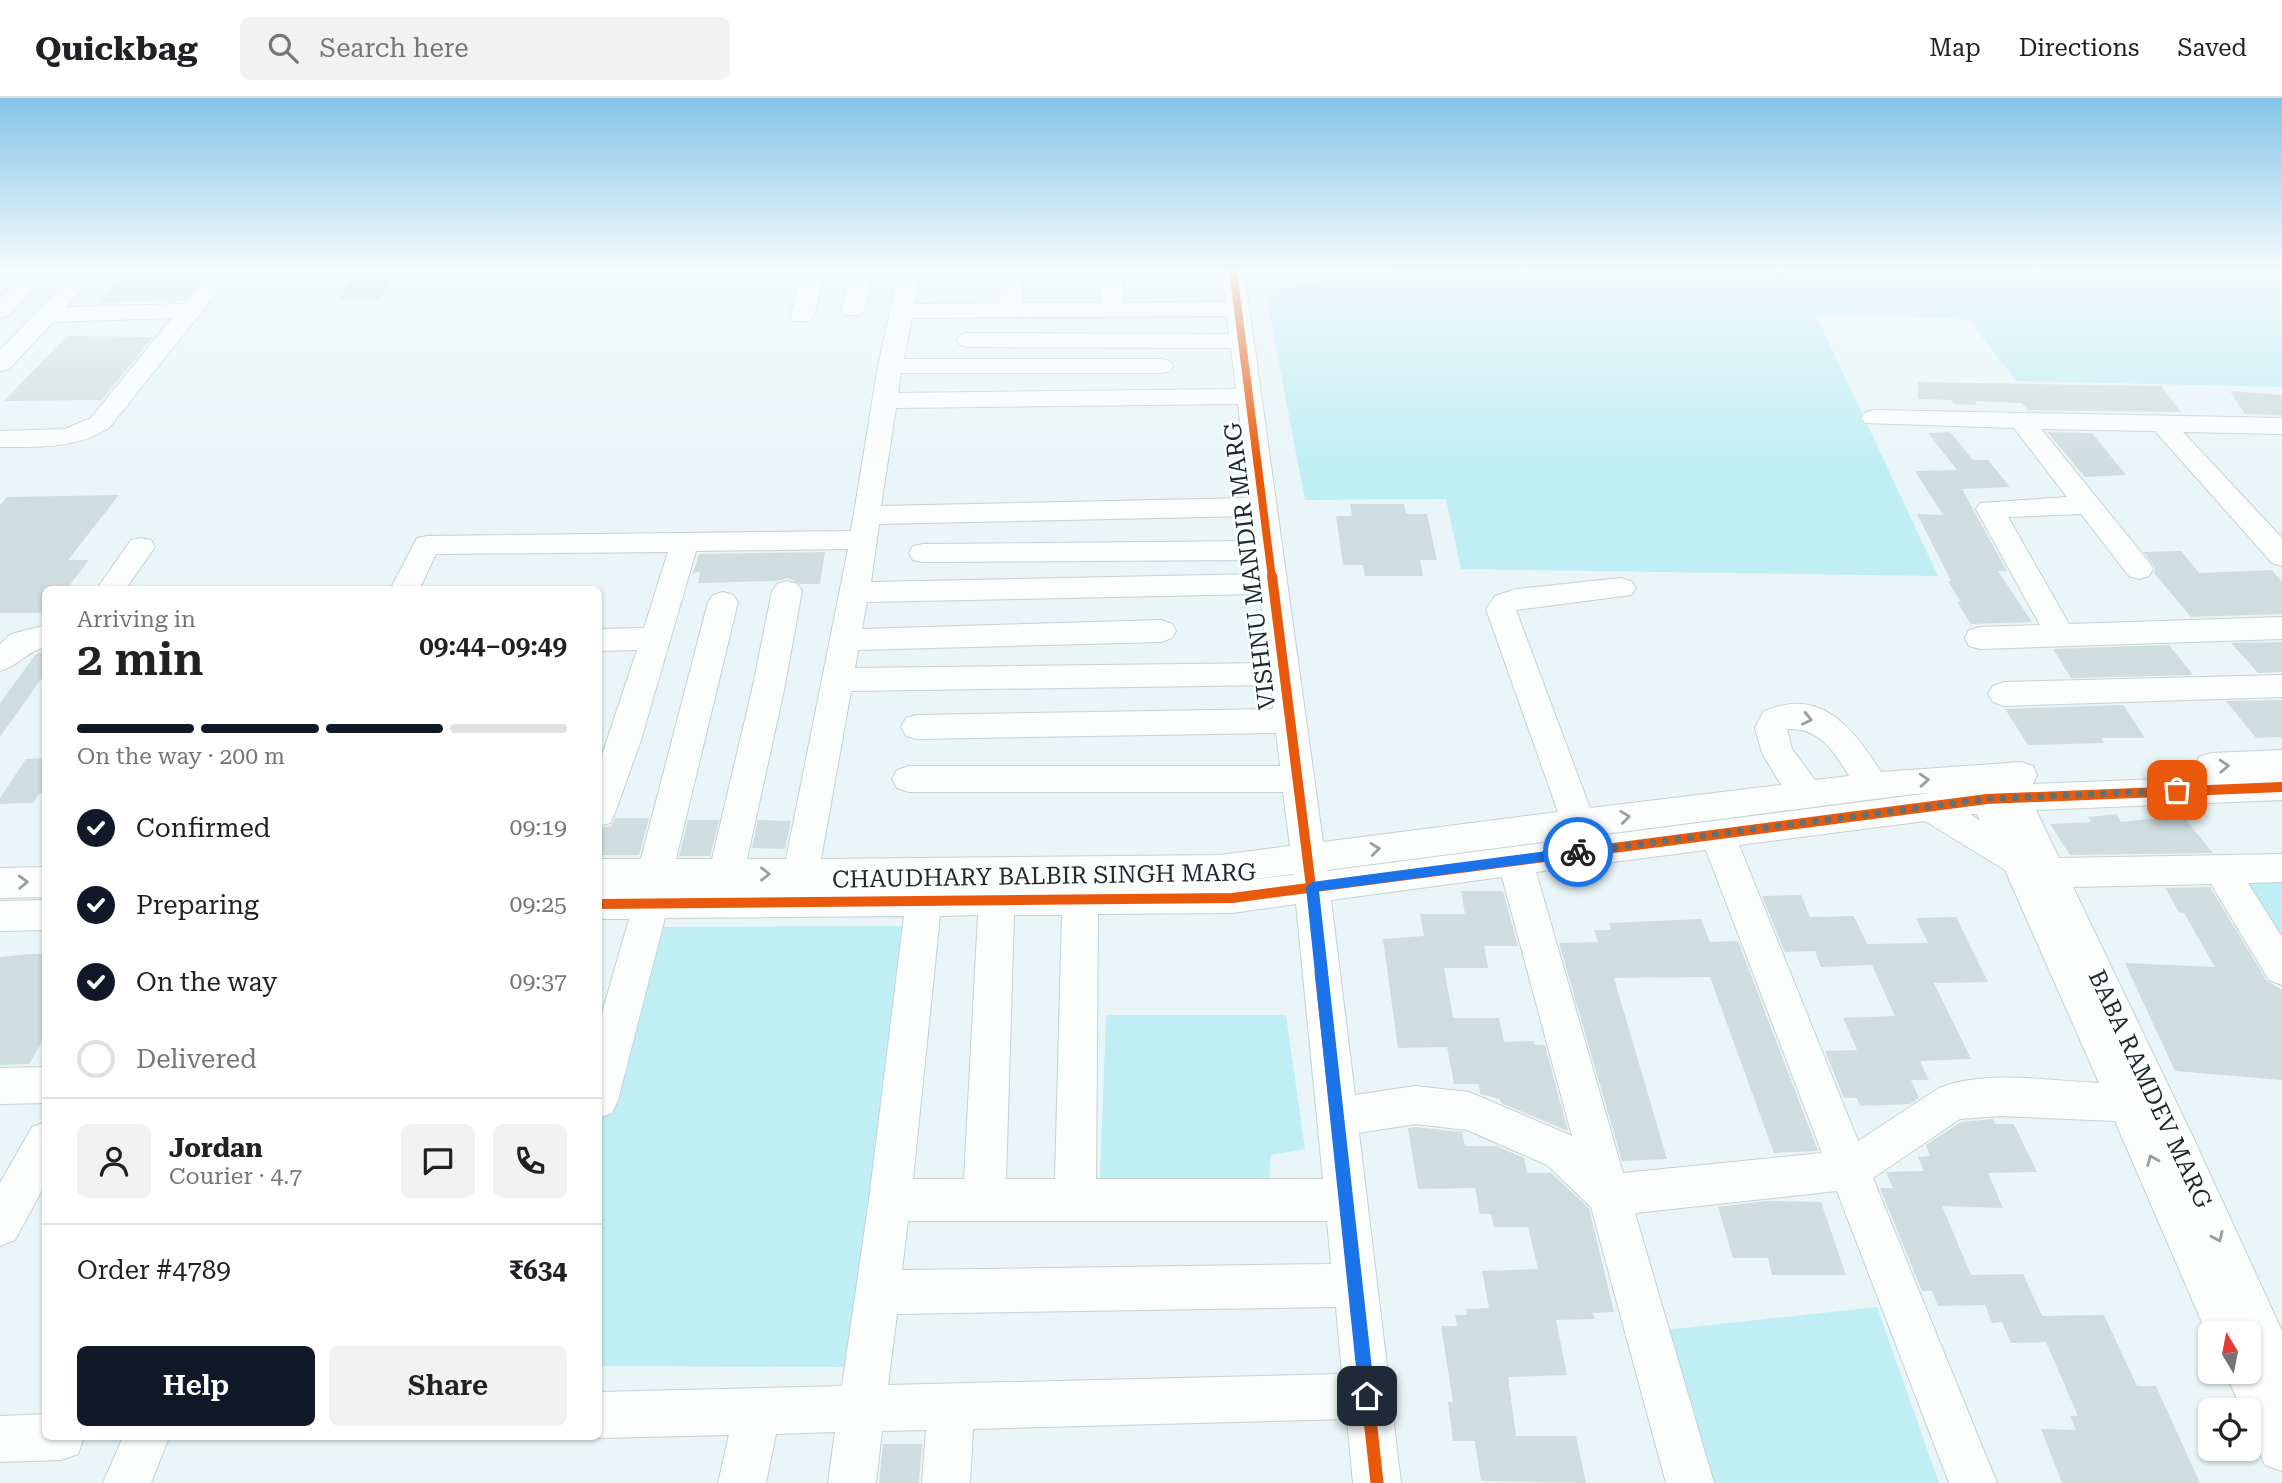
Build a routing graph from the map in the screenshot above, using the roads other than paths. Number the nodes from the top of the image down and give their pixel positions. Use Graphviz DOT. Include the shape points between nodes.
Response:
graph roads {
  1 [pos="28,335"];
  2 [pos="172,335"];
  3 [pos="896,335"];
  4 [pos="1243,335"];
  5 [pos="968,340"];
  6 [pos="1244,341"];
  7 [pos="0,364"];
  8 [pos="890,366"];
  9 [pos="1161,366"];
  10 [pos="1251,396"];
  11 [pos="885,401"];
  12 [pos="1874,418"];
  13 [pos="2021,421"];
  14 [pos="2162,424"];
  15 [pos="2282,426"];
  16 [pos="0,439"];
  17 [pos="2088,505"];
  18 [pos="1264,507"];
  19 [pos="865,527"];
  20 [pos="685,542"];
  21 [pos="141,547"];
  22 [pos="1269,550"];
  23 [pos="923,553"];
  24 [pos="2282,556"];
  25 [pos="2138,569"];
  26 [pos="1273,584"];
  27 [pos="113,586"];
  28 [pos="406,586"];
  29 [pos="1621,588"];
  30 [pos="787,591"];
  31 [pos="853,592"];
  32 [pos="723,602"];
  33 [pos="2282,628"];
  34 [pos="1161,631"];
  35 [pos="2061,636"];
  36 [pos="1980,638"];
  37 [pos="657,639"];
  38 [pos="602,640"];
  39 [pos="845,640"];
  40 [pos="1284,674"];
  41 [pos="838,680"];
  42 [pos="2282,686"];
  43 [pos="2004,694"];
  44 [pos="1290,721"];
  45 [pos="917,727"];
  46 [pos="612,741"];
  47 [pos="2282,763"];
  48 [pos="909,779"];
  49 [pos="1298,779"];
  50 [pos="1872,786"];
  51 [pos="1995,787"];
  52 [pos="2282,787"];
  53 [pos="602,792"];
  54 [pos="1806,794"];
  55 [pos="1932,807"];
  56 [pos="1579,823"];
  57 [pos="1717,834"];
  58 [pos="1515,861"];
  59 [pos="2034,867"];
  60 [pos="2282,868"];
  61 [pos="2221,870"];
  62 [pos="1310,872"];
  63 [pos="726,874"];
  64 [pos="801,874"];
  65 [pos="602,875"];
  66 [pos="42,882"];
  67 [pos="0,883"];
  68 [pos="653,888"];
  69 [pos="997,899"];
  70 [pos="1080,899"];
  71 [pos="924,900"];
  72 [pos="602,903"];
  73 [pos="42,915"];
  74 [pos="0,916"];
  75 [pos="2282,969"];
  76 [pos="42,1085"];
  77 [pos="602,1085"];
  78 [pos="0,1086"];
  79 [pos="2126,1104"];
  80 [pos="1337,1116"];
  81 [pos="42,1148"];
  82 [pos="1850,1170"];
  83 [pos="1609,1195"];
  84 [pos="890,1200"];
  85 [pos="984,1200"];
  86 [pos="1081,1200"];
  87 [pos="1346,1200"];
  88 [pos="0,1225"];
  89 [pos="1355,1285"];
  90 [pos="877,1292"];
  91 [pos="2224,1321"];
  92 [pos="2282,1382"];
  93 [pos="2253,1384"];
  94 [pos="1367,1396"];
  95 [pos="951,1407"];
  96 [pos="861,1409"];
  97 [pos="757,1411"];
  98 [pos="602,1415"];
  99 [pos="42,1438"];
  100 [pos="0,1439"];
  101 [pos="145,1440"];
  102 [pos="2282,1448"];
  103 [pos="127,1483"];
  104 [pos="742,1483"];
  105 [pos="852,1483"];
  106 [pos="946,1483"];
  107 [pos="1377,1483"];
  108 [pos="1690,1483"];
  109 [pos="1973,1483"];
  1 -- 7 [label="street"];
  2 -- 16 [label="street" via="100,423 87,432 71,438"];
  3 -- 8 [label="street"];
  4 -- 6 [label="street, VISHNU MANDIR MARG"];
  5 -- 6 [label="street"];
  6 -- 10 [label="street, VISHNU MANDIR MARG"];
  8 -- 9 [label="street"];
  8 -- 11 [label="street"];
  10 -- 11 [label="street"];
  10 -- 18 [label="street, VISHNU MANDIR MARG"];
  11 -- 19 [label="street"];
  12 -- 13 [label="street"];
  13 -- 14 [label="street"];
  13 -- 17 [label="street"];
  14 -- 15 [label="street"];
  14 -- 24 [label="street"];
  17 -- 25 [label="street"];
  17 -- 35 [label="street" via="1990,509"];
  18 -- 19 [label="street"];
  18 -- 22 [label="street, VISHNU MANDIR MARG"];
  19 -- 20 [label="street"];
  19 -- 31 [label="street"];
  20 -- 28 [label="street" via="427,545"];
  20 -- 37 [label="street"];
  21 -- 27 [label="street"];
  22 -- 23 [label="street"];
  22 -- 26 [label="street, VISHNU MANDIR MARG"];
  26 -- 31 [label="street"];
  26 -- 40 [label="street, VISHNU MANDIR MARG"];
  29 -- 56 [label="street" via="1516,599 1501,609"];
  30 -- 63 [label="street"];
  31 -- 39 [label="street"];
  32 -- 68 [label="street"];
  33 -- 35 [label="street"];
  34 -- 39 [label="street"];
  35 -- 36 [label="street"];
  37 -- 38 [label="street"];
  37 -- 46 [label="street"];
  39 -- 41 [label="street"];
  40 -- 41 [label="street"];
  40 -- 44 [label="street, VISHNU MANDIR MARG"];
  41 -- 64 [label="street"];
  42 -- 43 [label="street"];
  44 -- 45 [label="street"];
  44 -- 49 [label="street, VISHNU MANDIR MARG"];
  46 -- 53 [label="street"];
  51 -- 47 [label="street, CHAUDHARY BALBIR SINGH MARG, one-way"];
  48 -- 49 [label="street"];
  49 -- 62 [label="street, VISHNU MANDIR MARG"];
  50 -- 51 [label="street, CHAUDHARY BALBIR SINGH MARG, one-way"];
  50 -- 54 [label="street, CHAUDHARY BALBIR SINGH MARG"];
  54 -- 50 [label="street, one-way" via="1772,740 1772,727 1785,717 1810,718 1832,729"];
  51 -- 52 [label="street, CHAUDHARY BALBIR SINGH MARG"];
  51 -- 55 [label="street, CHAUDHARY BALBIR SINGH MARG"];
  51 -- 59 [label="street, BABA RAMDEV MARG"];
  56 -- 54 [label="street, CHAUDHARY BALBIR SINGH MARG, one-way"];
  55 -- 57 [label="street, CHAUDHARY BALBIR SINGH MARG"];
  55 -- 59 [label="street"];
  62 -- 56 [label="street, CHAUDHARY BALBIR SINGH MARG, one-way"];
  57 -- 58 [label="street, CHAUDHARY BALBIR SINGH MARG"];
  57 -- 82 [label="street"];
  58 -- 62 [label="street, CHAUDHARY BALBIR SINGH MARG"];
  58 -- 83 [label="street"];
  59 -- 61 [label="street"];
  59 -- 79 [label="street, BABA RAMDEV MARG"];
  59 -- 92 [label="street, BABA RAMDEV MARG, one-way" via="2178,1149"];
  60 -- 61 [label="street"];
  61 -- 75 [label="street"];
  62 -- 64 [label="street, CHAUDHARY BALBIR SINGH MARG"];
  62 -- 70 [label="street, CHAUDHARY BALBIR SINGH MARG" via="1232,898"];
  62 -- 80 [label="street, VISHNU MANDIR MARG"];
  63 -- 64 [label="street, CHAUDHARY BALBIR SINGH MARG, one-way"];
  63 -- 68 [label="street, CHAUDHARY BALBIR SINGH MARG"];
  65 -- 68 [label="street, CHAUDHARY BALBIR SINGH MARG"];
  67 -- 66 [label="street, one-way"];
  68 -- 71 [label="street, CHAUDHARY BALBIR SINGH MARG"];
  68 -- 72 [label="street, CHAUDHARY BALBIR SINGH MARG"];
  68 -- 77 [label="street"];
  69 -- 70 [label="street, CHAUDHARY BALBIR SINGH MARG"];
  69 -- 71 [label="street, CHAUDHARY BALBIR SINGH MARG"];
  69 -- 85 [label="street"];
  70 -- 86 [label="street" via="1075,1193"];
  71 -- 84 [label="street"];
  73 -- 74 [label="street"];
  76 -- 78 [label="street"];
  79 -- 82 [label="street" via="2000,1097 1953,1101"];
  91 -- 79 [label="street, BABA RAMDEV MARG, one-way"];
  80 -- 83 [label="street" via="1415,1105 1469,1111 1561,1151"];
  80 -- 87 [label="street, VISHNU MANDIR MARG"];
  81 -- 88 [label="street"];
  82 -- 83 [label="street"];
  82 -- 109 [label="street"];
  83 -- 108 [label="street"];
  84 -- 85 [label="street"];
  84 -- 90 [label="street"];
  85 -- 86 [label="street"];
  86 -- 87 [label="street"];
  87 -- 89 [label="street, VISHNU MANDIR MARG"];
  89 -- 90 [label="street"];
  89 -- 94 [label="street, VISHNU MANDIR MARG"];
  90 -- 96 [label="street"];
  93 -- 102 [label="street"];
  94 -- 95 [label="street"];
  94 -- 107 [label="street, VISHNU MANDIR MARG"];
  95 -- 96 [label="street"];
  95 -- 106 [label="street"];
  96 -- 97 [label="street"];
  96 -- 105 [label="street"];
  97 -- 98 [label="street"];
  97 -- 104 [label="street"];
  99 -- 100 [label="street"];
  101 -- 103 [label="street"];
}
